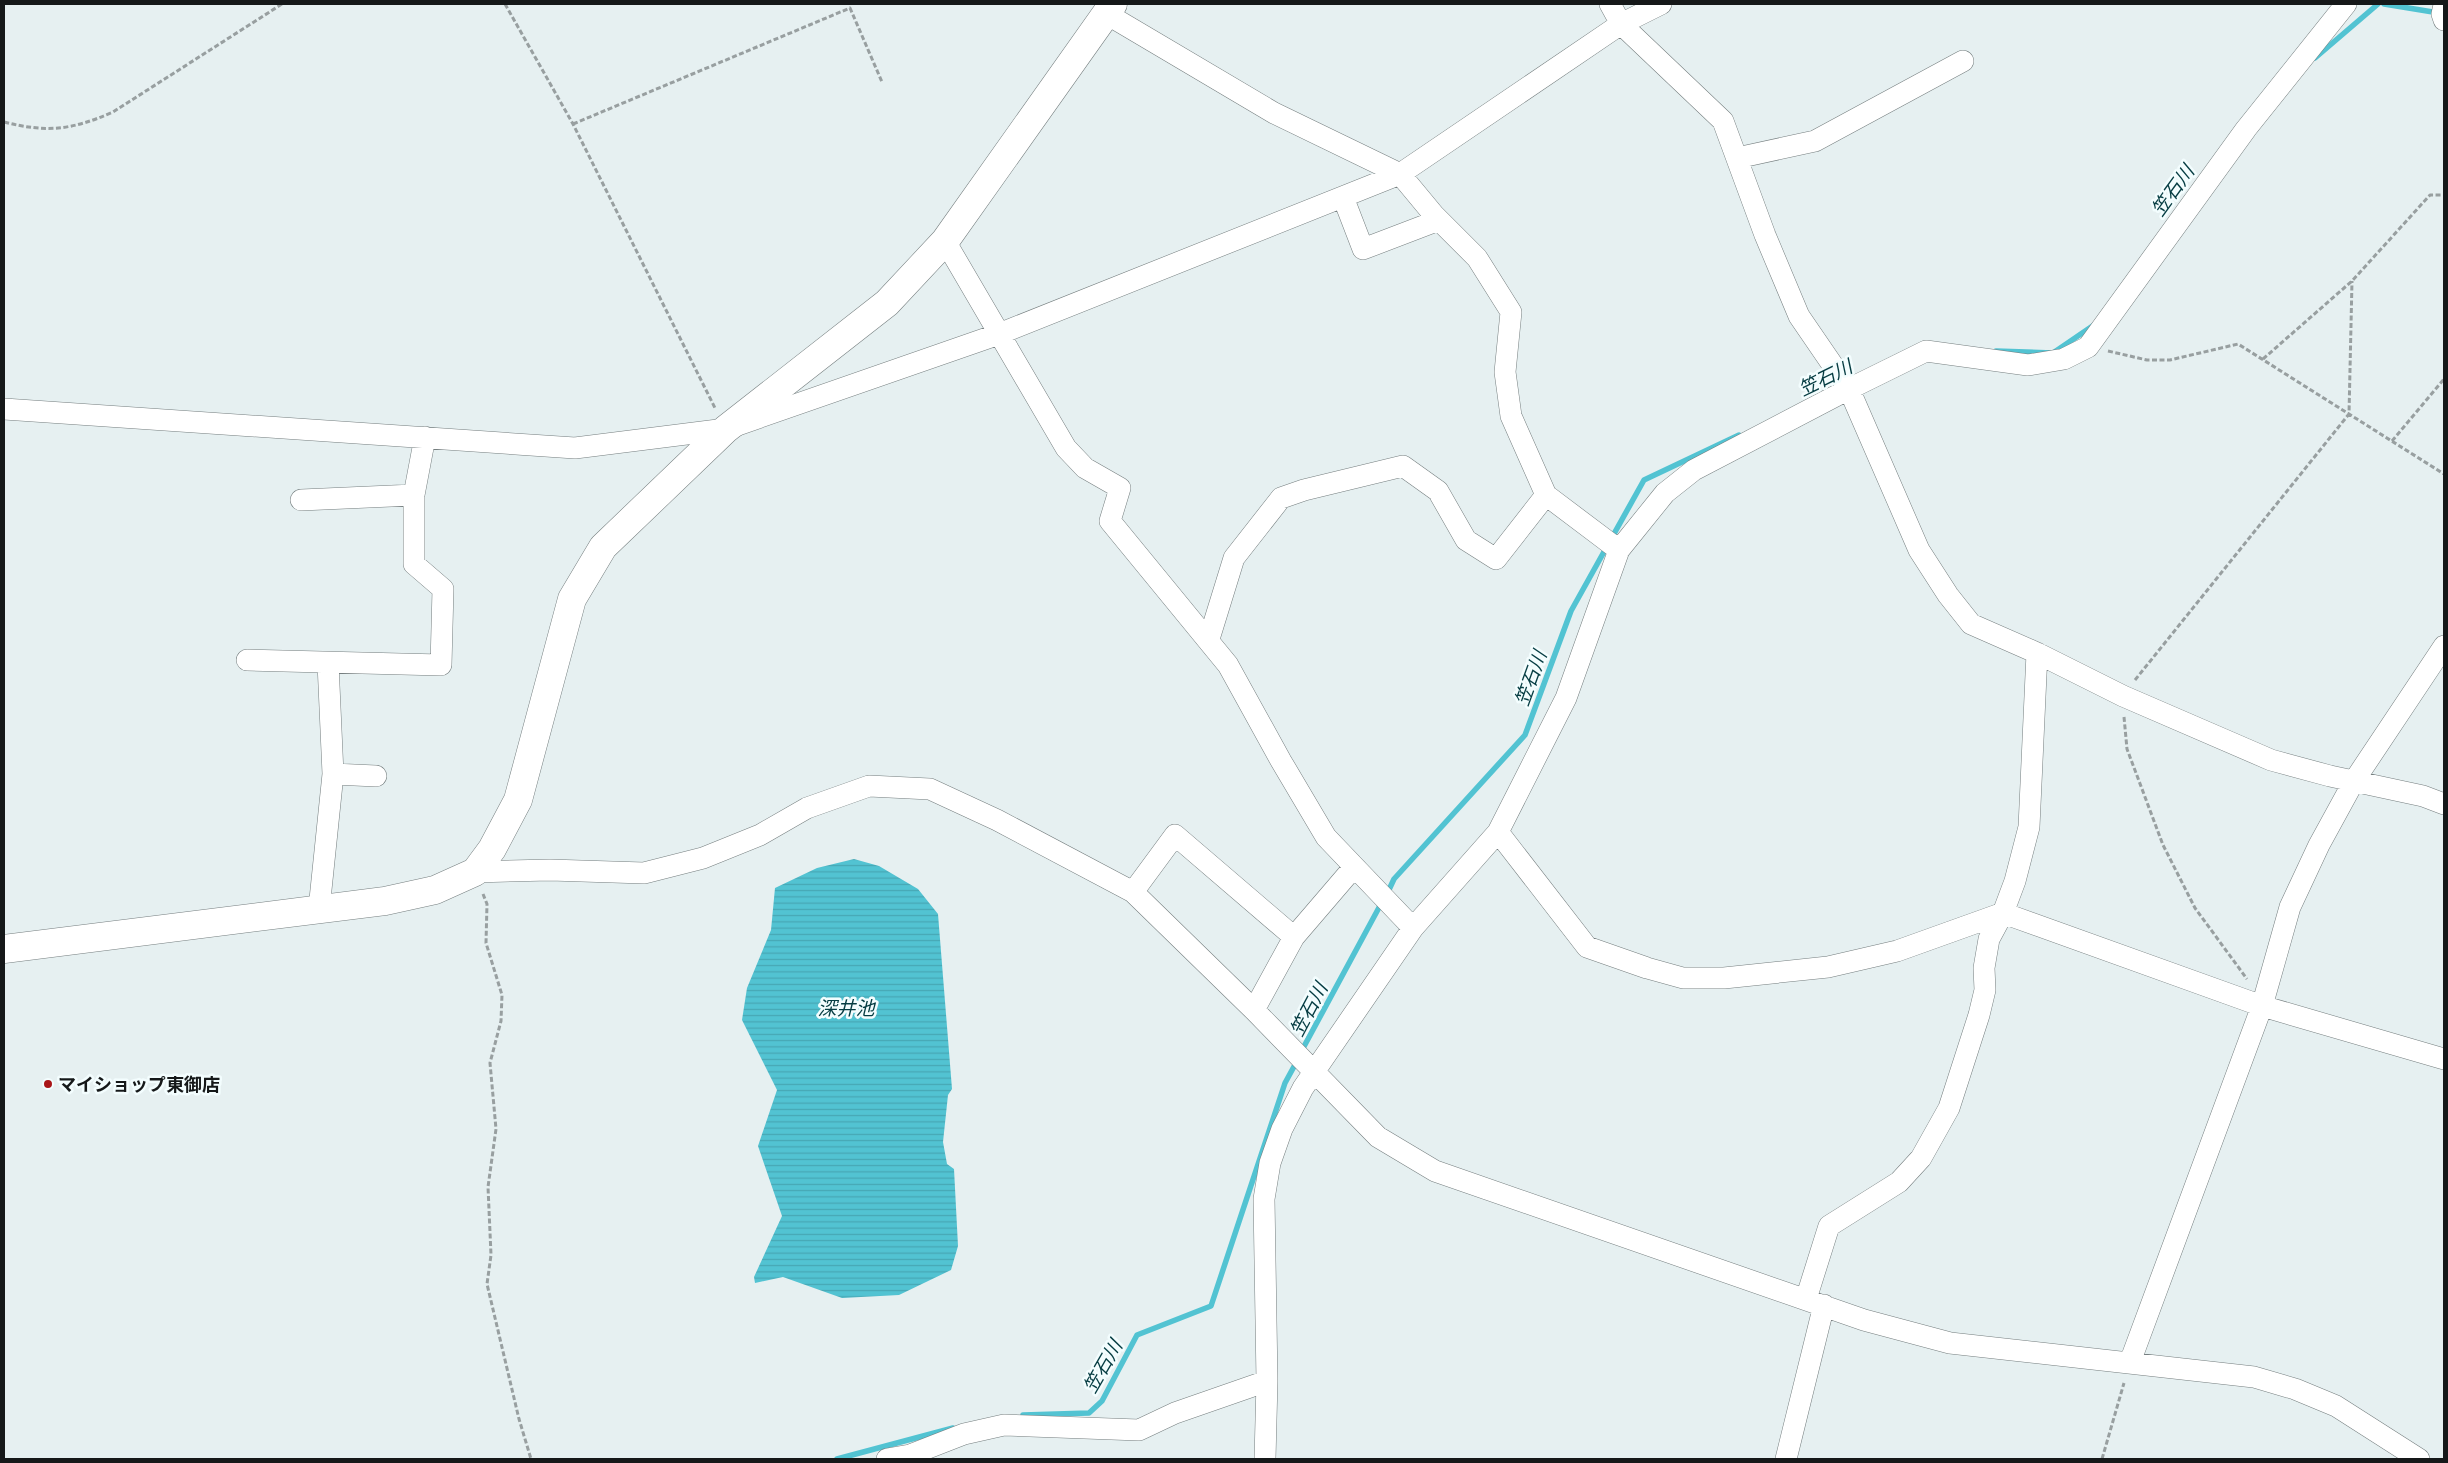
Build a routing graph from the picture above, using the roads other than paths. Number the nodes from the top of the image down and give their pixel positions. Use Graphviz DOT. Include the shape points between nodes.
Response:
graph roads {
  1 [pos="1610,4"];
  2 [pos="1660,4"];
  3 [pos="2346,4"];
  4 [pos="2444,5"];
  5 [pos="1109,8"];
  6 [pos="2444,20"];
  7 [pos="1621,24"];
  8 [pos="1963,61"];
  9 [pos="1737,158"];
  10 [pos="1400,174"];
  11 [pos="1343,197"];
  12 [pos="1440,220"];
  13 [pos="945,241"];
  14 [pos="999,334"];
  15 [pos="1849,389"];
  16 [pos="4,409"];
  17 [pos="726,429"];
  18 [pos="425,437"];
  19 [pos="414,495"];
  20 [pos="1546,496"];
  21 [pos="301,500"];
  22 [pos="1619,550"];
  23 [pos="1209,639"];
  24 [pos="2444,646"];
  25 [pos="2037,653"];
  26 [pos="247,660"];
  27 [pos="328,664"];
  28 [pos="333,774"];
  29 [pos="376,776"];
  30 [pos="2354,781"];
  31 [pos="2444,804"];
  32 [pos="1498,832"];
  33 [pos="1354,867"];
  34 [pos="475,872"];
  35 [pos="1133,892"];
  36 [pos="319,909"];
  37 [pos="2003,913"];
  38 [pos="1412,928"];
  39 [pos="1294,937"];
  40 [pos="4,949"];
  41 [pos="2262,1006"];
  42 [pos="1254,1010"];
  43 [pos="2444,1059"];
  44 [pos="1314,1071"];
  45 [pos="1815,1302"];
  46 [pos="2130,1362"];
  47 [pos="1267,1381"];
  48 [pos="887,1459"];
  49 [pos="1265,1459"];
  50 [pos="1786,1459"];
  51 [pos="2419,1459"];
  1 -- 7 [label="street"];
  2 -- 7 [label="street"];
  3 -- 15 [label="street" via="2246,129 2088,347 2064,359 2028,365 1926,351"];
  4 -- 6 [label="street"];
  5 -- 10 [label="street" via="1274,113"];
  5 -- 13 [label="street"];
  7 -- 9 [label="street" via="1723,121"];
  7 -- 10 [label="street"];
  8 -- 9 [label="street" via="1815,141"];
  9 -- 15 [label="street" via="1799,316"];
  10 -- 11 [label="street"];
  10 -- 12 [label="street"];
  11 -- 12 [label="street" via="1364,249"];
  11 -- 14 [label="street"];
  12 -- 20 [label="street" via="1477,258 1511,312 1505,372 1511,416"];
  13 -- 14 [label="street"];
  13 -- 17 [label="street" via="887,303"];
  14 -- 17 [label="street"];
  14 -- 23 [label="street" via="1066,448 1084,468 1120,488 1110,521"];
  15 -- 22 [label="street" via="1694,470 1665,493"];
  15 -- 25 [label="street" via="1919,550 1948,595 1971,624"];
  16 -- 18 [label="street"];
  17 -- 18 [label="street" via="575,448"];
  17 -- 34 [label="street" via="604,547 572,599 518,800 492,849"];
  18 -- 19 [label="street"];
  19 -- 21 [label="street"];
  19 -- 27 [label="street" via="414,564 444,588 441,665"];
  20 -- 22 [label="street"];
  20 -- 23 [label="street" via="1496,559 1466,540 1438,490 1403,466 1281,498 1234,558"];
  22 -- 32 [label="street" via="1566,698"];
  23 -- 33 [label="street" via="1228,665 1326,837"];
  24 -- 30 [label="street"];
  25 -- 30 [label="street" via="2123,696 2271,760"];
  25 -- 37 [label="street" via="2029,827"];
  26 -- 27 [label="street"];
  27 -- 28 [label="street"];
  28 -- 29 [label="street"];
  28 -- 36 [label="street"];
  30 -- 31 [label="street" via="2423,796"];
  30 -- 41 [label="street" via="2290,907"];
  32 -- 37 [label="street" via="1587,947 1684,978 1724,978 1828,967 1897,951"];
  32 -- 38 [label="street"];
  33 -- 38 [label="street"];
  33 -- 39 [label="street"];
  34 -- 35 [label="street" via="644,873 703,858 760,834 806,808 869,786 930,789 1005,824"];
  34 -- 36 [label="street" via="435,890 385,901"];
  35 -- 39 [label="street" via="1174,835"];
  35 -- 42 [label="street"];
  36 -- 40 [label="street"];
  37 -- 41 [label="street"];
  37 -- 45 [label="street" via="1989,939 1979,1015 1949,1108 1921,1158 1900,1182 1829,1226"];
  38 -- 44 [label="street"];
  39 -- 42 [label="street"];
  41 -- 43 [label="street"];
  41 -- 46 [label="street"];
  42 -- 44 [label="street"];
  44 -- 45 [label="street" via="1378,1137 1436,1171"];
  44 -- 47 [label="street" via="1282,1129 1270,1163 1264,1199"];
  45 -- 46 [label="street" via="1864,1320 1950,1344"];
  45 -- 50 [label="street"];
  46 -- 51 [label="street" via="2254,1377 2295,1389 2336,1406"];
  47 -- 48 [label="street" via="1175,1413 1139,1430 1004,1424 964,1434 910,1456"];
  47 -- 49 [label="street"];
}
